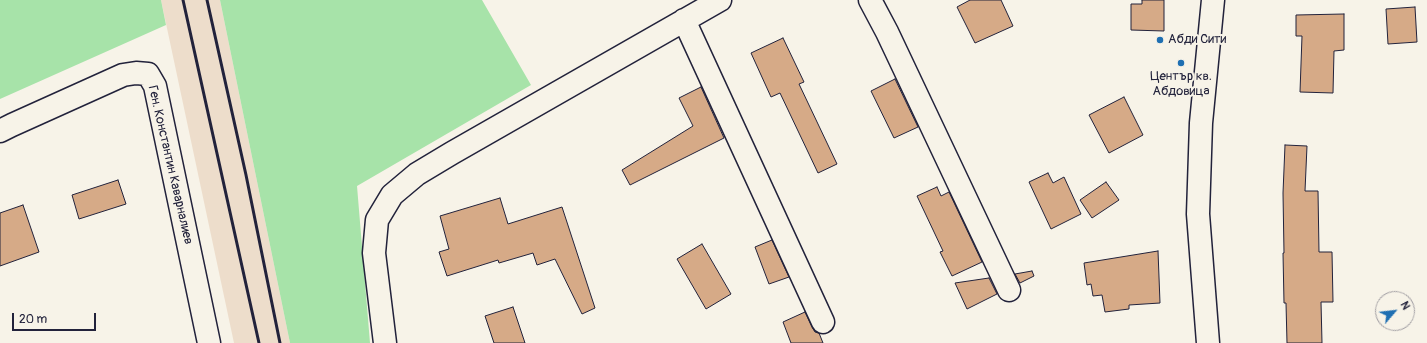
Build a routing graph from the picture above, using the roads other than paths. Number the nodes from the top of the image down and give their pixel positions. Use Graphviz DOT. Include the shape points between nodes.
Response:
graph roads {
  1 [pos="720,0"];
  2 [pos="870,0"];
  3 [pos="1213,0"];
  4 [pos="684,20"];
  5 [pos="0,131"];
  6 [pos="1009,290"];
  7 [pos="823,322"];
  8 [pos="209,343"];
  9 [pos="385,343"];
  10 [pos="1208,343"];
  1 -- 4 [label="street"];
  2 -- 6 [label="street"];
  3 -- 10 [label="street" via="1201,123 1198,214"];
  4 -- 7 [label="street"];
  4 -- 9 [label="street" via="440,160 417,174 392,195 377,220 374,253"];
  5 -- 8 [label="street, Ген. Константин Каварналиев" via="123,75 136,72 148,74 155,86"];
}
